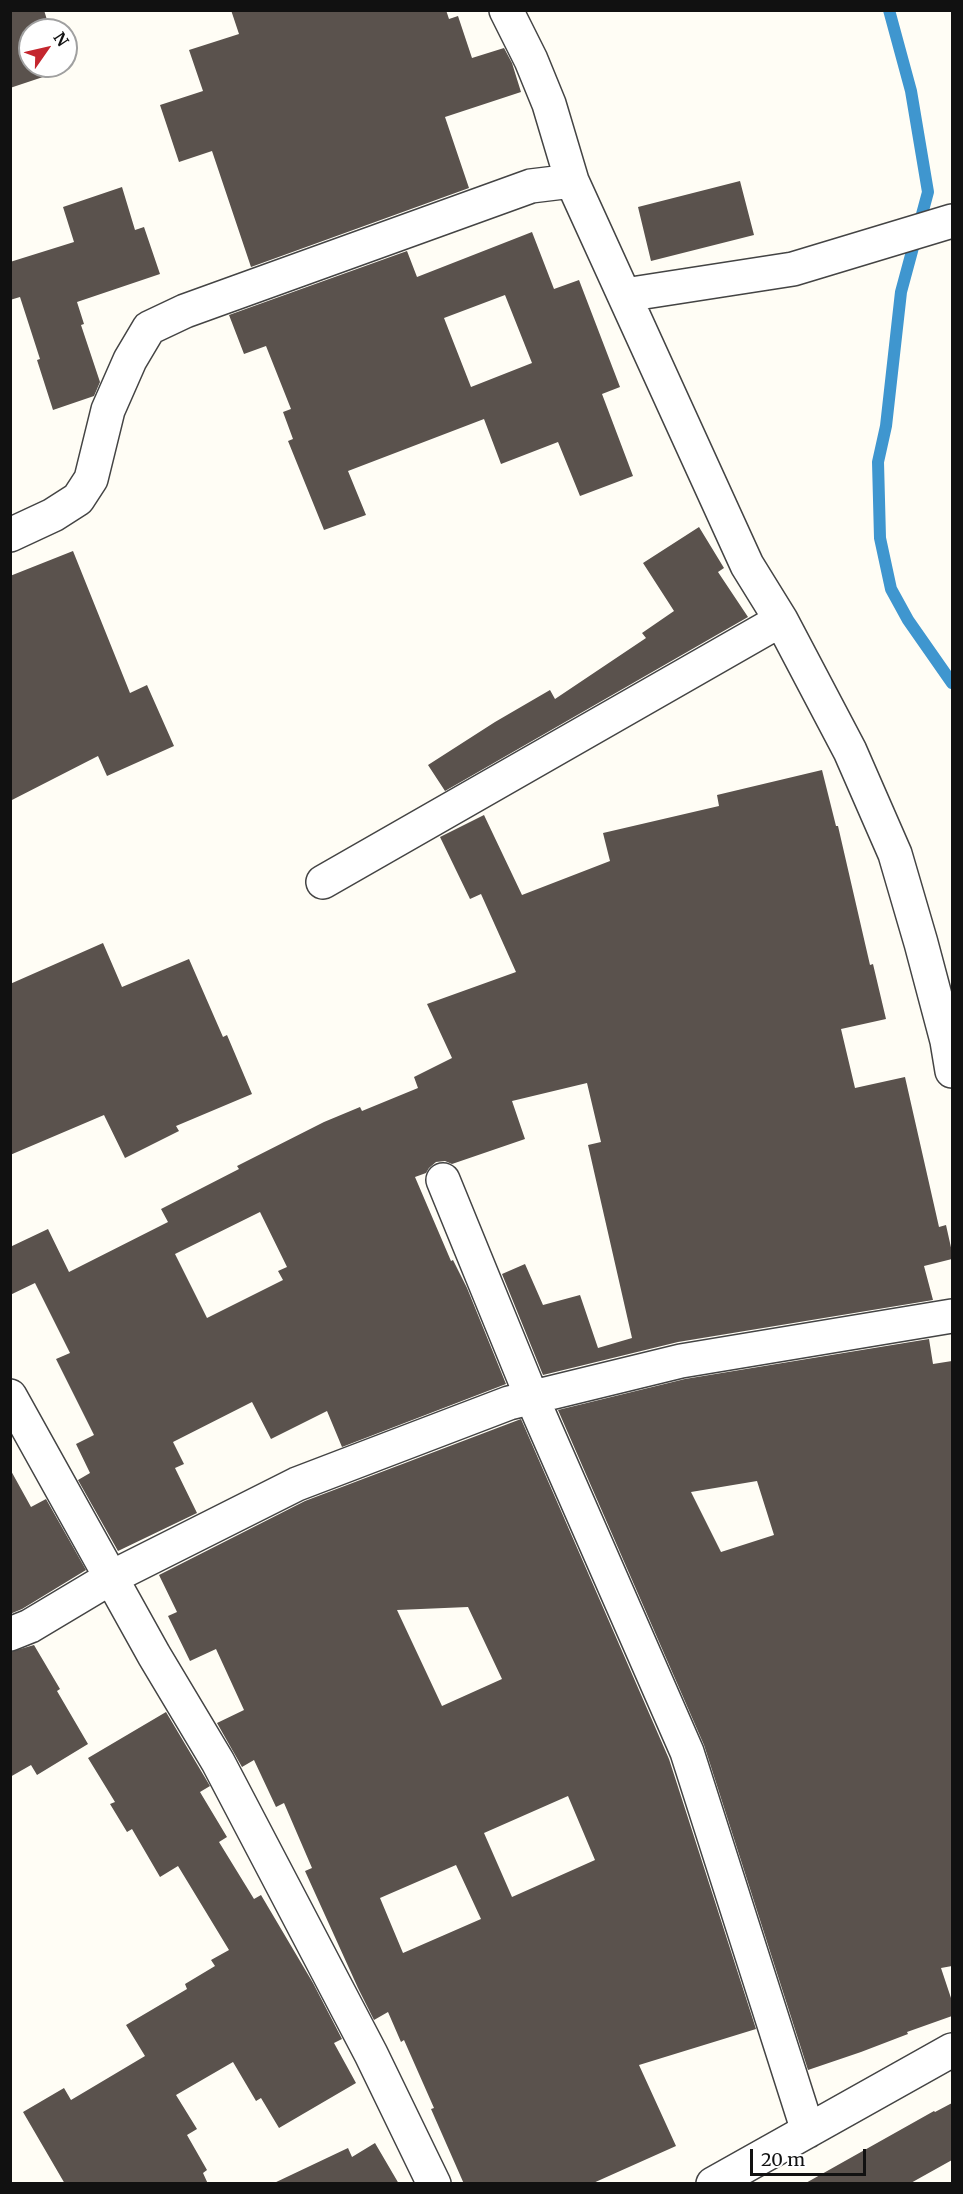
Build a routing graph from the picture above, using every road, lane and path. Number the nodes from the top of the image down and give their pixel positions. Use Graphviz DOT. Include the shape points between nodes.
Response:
graph roads {
  1 [pos="506,10"];
  2 [pos="573,181"];
  3 [pos="952,221"];
  4 [pos="625,295"];
  5 [pos="10,535"];
  6 [pos="781,620"];
  7 [pos="323,882"];
  8 [pos="952,1071"];
  9 [pos="443,1180"];
  10 [pos="952,1316"];
  11 [pos="10,1396"];
  12 [pos="532,1398"];
  13 [pos="112,1577"];
  14 [pos="10,1634"];
  15 [pos="952,2050"];
  16 [pos="808,2130"];
  17 [pos="434,2184"];
  18 [pos="713,2184"];
  1 -- 2 [label="street" via="549,104"];
  2 -- 4 [label="street"];
  2 -- 5 [label="street" via="531,186 185,310 149,328 108,410 91,479 78,499"];
  3 -- 4 [label="street" via="793,269"];
  4 -- 6 [label="street" via="747,565"];
  6 -- 7 [label="street"];
  6 -- 8 [label="street" via="850,751 895,854"];
  9 -- 12 [label="street"];
  10 -- 12 [label="street" via="681,1361"];
  11 -- 13 [label="street"];
  12 -- 13 [label="street" via="509,1403 297,1484"];
  12 -- 16 [label="street" via="687,1752"];
  13 -- 14 [label="street"];
  13 -- 17 [label="street" via="223,1772 366,2044"];
  15 -- 16 [label="street"];
  16 -- 18 [label="street"];
}
